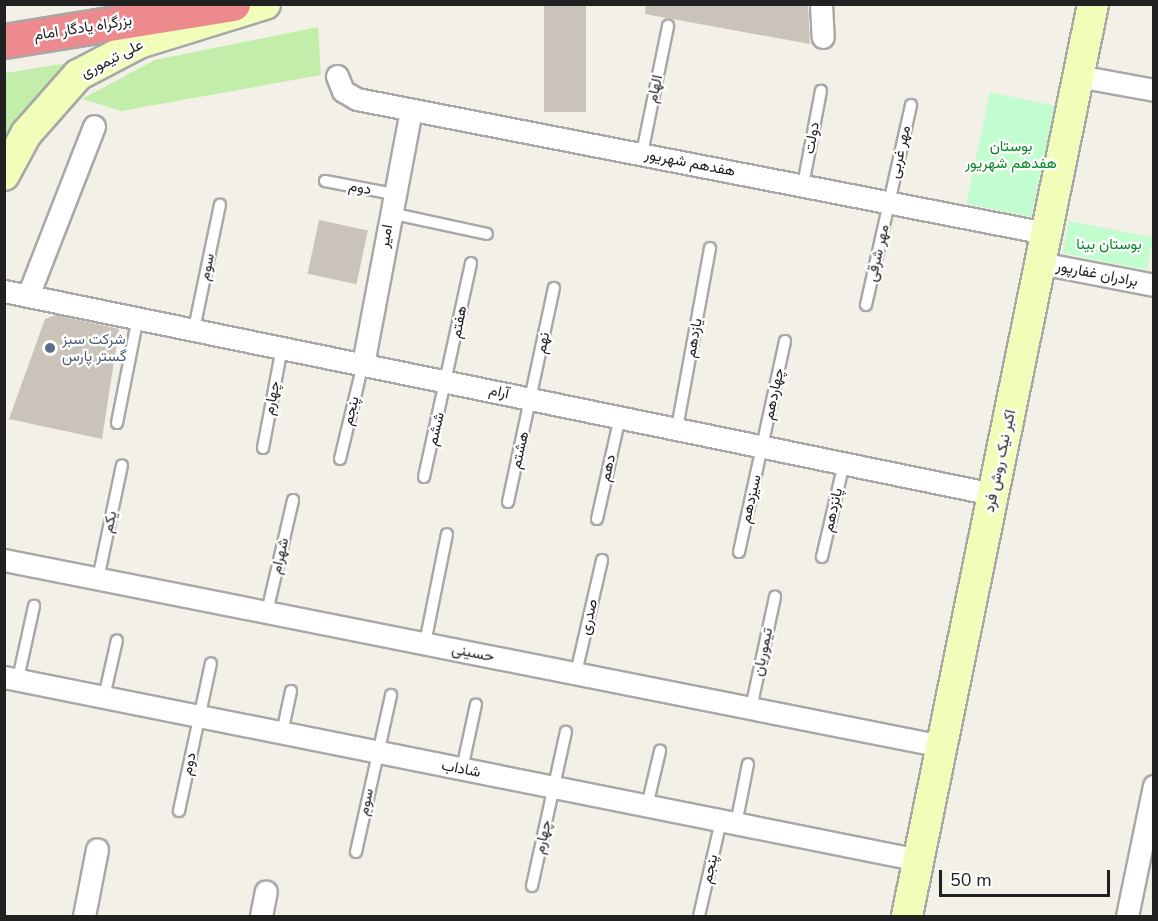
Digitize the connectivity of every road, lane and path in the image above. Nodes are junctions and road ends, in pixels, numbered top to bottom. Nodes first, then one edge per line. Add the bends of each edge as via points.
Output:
1 (233, 4) edge
2 (265, 4) edge
3 (821, 4) edge
4 (1093, 4) edge
5 (668, 26) dead end
6 (823, 37) dead end
7 (4, 41) edge
8 (1078, 76) junction
9 (338, 80) dead end
10 (1154, 90) edge
11 (821, 91) dead end
12 (911, 105) dead end
13 (411, 109) junction
14 (94, 126) dead end
15 (642, 153) junction
16 (4, 175) edge
17 (325, 181) dead end
18 (803, 185) junction
19 (890, 200) junction
20 (392, 204) junction
21 (220, 205) dead end
22 (1046, 233) junction
23 (487, 234) dead end
24 (710, 248) dead end
25 (471, 263) dead end
26 (1040, 263) junction
27 (1154, 285) edge
28 (554, 288) dead end
29 (4, 291) edge
30 (29, 293) junction
31 (866, 305) dead end
32 (138, 317) junction
33 (194, 329) junction
34 (785, 341) dead end
35 (282, 347) junction
36 (363, 363) junction
37 (447, 381) junction
38 (532, 399) junction
39 (620, 417) junction
40 (117, 423) dead end
41 (677, 428) junction
42 (763, 446) junction
43 (262, 448) dead end
44 (340, 459) dead end
45 (844, 463) junction
46 (122, 465) dead end
47 (424, 477) dead end
48 (993, 494) junction
49 (293, 500) dead end
50 (508, 502) dead end
51 (597, 519) dead end
52 (447, 534) dead end
53 (739, 552) dead end
54 (822, 557) dead end
55 (4, 560) edge
56 (602, 560) dead end
57 (98, 579) junction
58 (775, 597) dead end
59 (34, 606) dead end
60 (267, 612) junction
61 (117, 640) dead end
62 (425, 643) junction
63 (211, 663) dead end
64 (576, 674) junction
65 (11, 678) edge
66 (291, 691) dead end
67 (391, 695) dead end
68 (104, 697) junction
69 (476, 704) dead end
70 (751, 708) junction
71 (200, 716) junction
72 (566, 732) dead end
73 (282, 733) junction
74 (942, 746) junction
75 (660, 751) dead end
76 (377, 752) junction
77 (748, 764) dead end
78 (462, 769) junction
79 (1154, 786) edge
80 (554, 787) junction
81 (647, 806) junction
82 (179, 811) dead end
83 (728, 822) junction
84 (97, 849) dead end
85 (356, 852) dead end
86 (919, 860) junction
87 (532, 886) dead end
88 (266, 891) dead end
89 (84, 916) edge
90 (261, 916) edge
91 (699, 916) edge
92 (907, 916) edge
93 (1127, 916) edge

1 - 7 highway, بزرگراه یادگار امام
2 - 16 street, علی تیموری via 139,43 78,75 26,134
3 - 6 street
4 - 8 street, اکبر نیک روش فرد
5 - 15 lane, الهام
8 - 10 street
8 - 22 street, اکبر نیک روش فرد
9 - 13 street, هفدهم شهریور via 357,99
11 - 18 lane, دولت
12 - 19 lane, مهر غربی
13 - 15 street, هفدهم شهریور
13 - 20 street, امیر
14 - 30 street
15 - 18 street, هفدهم شهریور
17 - 20 lane, دوم
18 - 19 street, هفدهم شهریور
19 - 22 street, هفدهم شهریور
19 - 31 lane, مهر شرقی
20 - 23 lane
20 - 36 street, امیر
21 - 33 lane, سوم
22 - 26 street, اکبر نیک روش فرد
24 - 41 lane, یازدهم
25 - 37 lane, هفتم
26 - 27 street, برادران غفارپور
26 - 48 street, اکبر نیک روش فرد
28 - 38 lane, نهم
29 - 30 street, آرام
30 - 32 street, آرام
32 - 33 street, آرام
32 - 40 lane
33 - 35 street, آرام
34 - 42 lane, چهاردهم
35 - 36 street, آرام
35 - 43 lane, چهارم
36 - 37 street, آرام
36 - 44 lane, پنجم
37 - 38 street, آرام
37 - 47 lane, ششم
38 - 39 street, آرام
38 - 50 lane, هشتم
39 - 41 street, آرام
39 - 51 lane, دهم
41 - 42 street, آرام
42 - 45 street, آرام
42 - 53 lane, سیزدهم
45 - 48 street, آرام
45 - 54 lane, پانزدهم
46 - 57 lane, یکم
48 - 74 street, اکبر نیک روش فرد
49 - 60 lane, شهرام
52 - 62 lane
55 - 57 street, حسینی
56 - 64 lane, صدری
57 - 60 street, حسینی
58 - 70 lane, تیموریان
59 - 65 lane
60 - 62 street, حسینی
61 - 68 lane
62 - 64 street, حسینی
63 - 71 lane, دوم
64 - 70 street, حسینی
65 - 68 street, شاداب
66 - 73 lane
67 - 76 lane, سوم
68 - 71 street, شاداب
69 - 78 lane
70 - 74 street, حسینی
71 - 73 street, شاداب
71 - 82 lane, دوم
72 - 80 lane, چهارم
73 - 76 street, شاداب
74 - 86 street, اکبر نیک روش فرد
75 - 81 lane
76 - 78 street, شاداب
76 - 85 lane, سوم
77 - 83 lane, پنجم
78 - 80 street, شاداب
79 - 93 street
80 - 81 street, شاداب
80 - 87 lane, چهارم
81 - 83 street, شاداب
83 - 86 street, شاداب
83 - 91 lane, پنجم
84 - 89 street
86 - 92 street, اکبر نیک روش فرد
88 - 90 street

